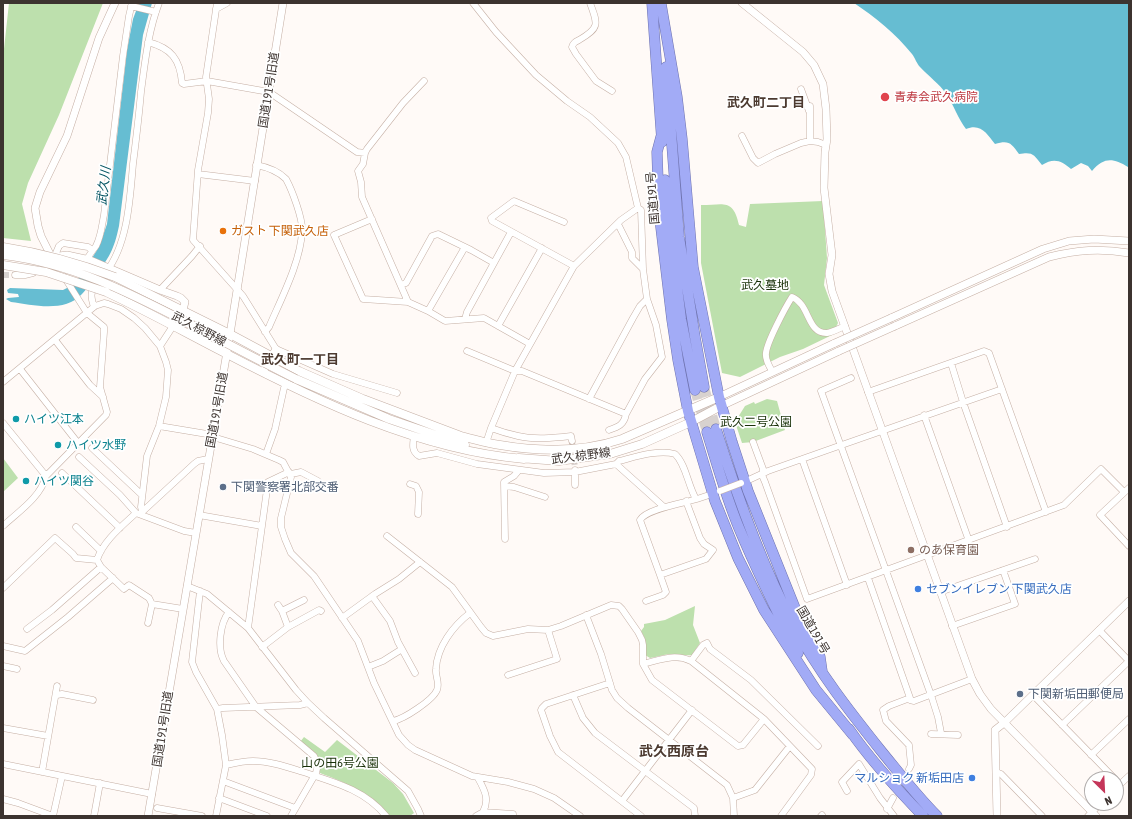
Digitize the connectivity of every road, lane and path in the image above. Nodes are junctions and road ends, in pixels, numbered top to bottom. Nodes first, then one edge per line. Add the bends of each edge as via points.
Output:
1 (115, 3) edge
2 (159, 3) edge
3 (227, 3) edge
4 (283, 3) edge
5 (473, 3) edge
6 (590, 3) edge
7 (658, 3) edge
8 (742, 3) edge
9 (132, 4) edge
10 (217, 6) edge
11 (156, 12) junction
12 (148, 42) junction
13 (207, 81) junction
14 (424, 81) dead end
15 (801, 89) dead end
16 (612, 91) dead end
17 (269, 92) junction
18 (810, 106) dead end
19 (810, 114) junction
20 (742, 136) dead end
21 (661, 137) junction
22 (810, 141) junction
23 (826, 145) junction
24 (365, 153) junction
25 (256, 165) junction
26 (198, 174) junction
27 (255, 181) junction
28 (638, 208) junction
29 (372, 218) junction
30 (564, 222) dead end
31 (618, 224) junction
32 (511, 232) junction
33 (1129, 241) edge
34 (200, 246) junction
35 (3, 247) edge
36 (465, 247) junction
37 (542, 248) junction
38 (92, 250) junction
39 (1129, 252) edge
40 (3, 255) edge
41 (53, 260) junction
42 (89, 260) junction
43 (494, 263) junction
44 (3, 265) edge
45 (574, 266) junction
46 (108, 267) junction
47 (643, 269) junction
48 (14, 275) tunnel mouth
49 (401, 285) junction
50 (237, 288) junction
51 (160, 290) junction
52 (647, 299) junction
53 (408, 302) junction
54 (94, 307) junction
55 (183, 310) junction
56 (428, 311) junction
57 (87, 313) junction
58 (465, 319) junction
59 (173, 326) junction
60 (498, 326) junction
61 (845, 326) junction
62 (265, 332) junction
63 (189, 334) junction
64 (230, 334) junction
65 (55, 340) junction
66 (530, 344) junction
67 (160, 346) junction
68 (467, 351) dead end
69 (274, 353) junction
70 (226, 354) junction
71 (950, 363) junction
72 (20, 369) junction
73 (515, 371) junction
74 (772, 371) junction
75 (262, 372) junction
76 (851, 378) dead end
77 (3, 382) edge
78 (284, 388) dead end
79 (1002, 389) junction
80 (868, 392) junction
81 (397, 393) dead end
82 (103, 397) junction
83 (589, 399) junction
84 (720, 401) junction
85 (963, 402) junction
86 (688, 411) junction
87 (626, 414) junction
88 (924, 415) junction
89 (389, 419) junction
90 (691, 422) junction
91 (3, 423) edge
92 (159, 426) junction
93 (490, 428) junction
94 (609, 430) dead end
95 (882, 430) junction
96 (213, 436) junction
97 (414, 436) junction
98 (461, 436) junction
99 (572, 441) dead end
100 (486, 442) junction
101 (753, 442) dead end
102 (78, 443) junction
103 (841, 445) junction
104 (92, 448) dead end
105 (266, 454) junction
106 (79, 457) dead end
107 (208, 459) junction
108 (524, 459) junction
109 (802, 459) junction
110 (616, 464) junction
111 (519, 470) junction
112 (575, 470) junction
113 (62, 473) dead end
114 (290, 473) junction
115 (762, 475) junction
116 (46, 476) junction
117 (318, 481) dead end
118 (743, 483) junction
119 (410, 484) dead end
120 (575, 485) dead end
121 (505, 486) junction
122 (1127, 490) edge
123 (716, 492) junction
124 (142, 495) junction
125 (545, 497) dead end
126 (696, 499) junction
127 (686, 502) junction
128 (664, 507) junction
129 (1046, 512) junction
130 (139, 513) junction
131 (418, 514) dead end
132 (199, 515) junction
133 (3, 526) edge
134 (262, 526) junction
135 (76, 527) dead end
136 (1007, 527) junction
137 (120, 528) junction
138 (196, 533) junction
139 (387, 536) dead end
140 (505, 539) dead end
141 (969, 541) junction
142 (1129, 546) edge
143 (101, 551) junction
144 (927, 556) junction
145 (1035, 559) dead end
146 (97, 560) junction
147 (420, 562) junction
148 (101, 566) junction
149 (1003, 570) junction
150 (886, 571) junction
151 (660, 575) junction
152 (113, 578) junction
153 (868, 578) junction
154 (847, 584) junction
155 (187, 586) junction
156 (3, 588) edge
157 (200, 591) junction
158 (940, 592) junction
159 (372, 596) junction
160 (304, 600) dead end
161 (646, 601) dead end
162 (1129, 601) edge
163 (152, 604) junction
164 (278, 605) dead end
165 (183, 609) junction
166 (282, 611) junction
167 (321, 611) dead end
168 (229, 612) junction
169 (470, 613) junction
170 (586, 615) junction
171 (342, 618) junction
172 (148, 623) dead end
173 (952, 626) junction
174 (288, 627) junction
175 (27, 628) dead end
176 (248, 628) junction
177 (548, 630) junction
178 (1099, 630) junction
179 (3, 646) edge
180 (262, 647) junction
181 (402, 649) junction
182 (690, 661) junction
183 (1129, 661) edge
184 (643, 664) junction
185 (3, 666) edge
186 (368, 667) junction
187 (17, 669) dead end
188 (822, 671) junction
189 (415, 673) dead end
190 (508, 675) dead end
191 (972, 679) junction
192 (610, 683) junction
193 (57, 686) dead end
194 (57, 695) junction
195 (573, 695) junction
196 (931, 695) junction
197 (1033, 695) junction
198 (910, 698) junction
199 (94, 700) dead end
200 (308, 703) junction
201 (256, 707) junction
202 (217, 709) junction
203 (692, 710) junction
204 (764, 719) junction
205 (1129, 719) edge
206 (393, 721) junction
207 (1004, 723) junction
208 (1062, 726) junction
209 (3, 728) edge
210 (942, 733) junction
211 (931, 734) dead end
212 (853, 735) junction
213 (958, 735) dead end
214 (48, 736) junction
215 (669, 739) junction
216 (790, 746) junction
217 (818, 746) dead end
218 (1092, 755) junction
219 (3, 764) edge
220 (226, 765) junction
221 (909, 769) dead end
222 (645, 771) junction
223 (1106, 771) edge
224 (42, 772) junction
225 (996, 772) junction
226 (62, 776) junction
227 (314, 776) junction
228 (478, 778) junction
229 (223, 781) junction
230 (100, 783) junction
231 (847, 790) dead end
232 (152, 794) junction
233 (219, 798) junction
234 (733, 798) junction
235 (893, 798) dead end
236 (3, 799) edge
237 (622, 801) junction
238 (157, 808) dead end
239 (295, 808) junction
240 (887, 809) junction
241 (484, 812) junction
242 (1092, 815) edge
243 (53, 816) edge
244 (94, 816) edge
245 (148, 816) edge
246 (202, 816) edge
247 (216, 816) edge
248 (267, 816) edge
249 (291, 816) edge
250 (386, 816) edge
251 (421, 816) edge
252 (476, 816) edge
253 (514, 816) edge
254 (580, 816) edge
255 (641, 816) edge
256 (695, 816) edge
257 (734, 816) edge
258 (781, 816) edge
259 (894, 816) edge
260 (923, 816) edge
261 (938, 816) edge
262 (997, 816) edge
263 (1042, 816) edge

1 - 41 street via 99,38 67,136 35,208 41,236
2 - 11 street
3 - 10 street
4 - 17 street, 国道191号旧道
5 - 28 street via 536,75 590,117 618,143 626,157
6 - 16 street via 596,24 592,31 572,47 596,80
7 - 21 highway, 国道191号
7 - 21 highway, 国道191号 via 679,237 700,388 681,319
7 - 84 highway via 677,97 693,267
8 - 23 street via 803,52 814,65 820,76 824,95
9 - 11 street
9 - 38 street via 123,56 104,215 99,236
10 - 13 street
11 - 12 street
12 - 13 street via 158,45 175,58 180,66 184,84
12 - 46 street via 122,243
13 - 17 street
13 - 26 street via 208,113
14 - 24 street via 403,103
15 - 19 street
17 - 24 street via 357,152
17 - 25 street, 国道191号旧道
18 - 19 street
19 - 22 street
20 - 22 street via 758,163 783,150
21 - 86 highway via 657,152 659,211 672,320
22 - 23 street
23 - 61 street via 824,188 832,255 829,274 832,291
24 - 29 street via 363,164 358,171 362,197
25 - 27 street, 国道191号旧道
25 - 62 street via 269,168 286,179 301,218 302,230 292,272
26 - 27 street
26 - 34 street via 194,240
27 - 50 street, 国道191号旧道
28 - 31 street via 627,214
28 - 47 street via 642,210
29 - 49 street
29 - 53 street via 334,235 363,299
30 - 32 street via 514,201 492,218 492,221
31 - 45 street
31 - 47 street via 632,252 632,258
32 - 37 street
32 - 43 street
33 - 74 street, bridge via 1069,241 1043,249
34 - 50 street
34 - 51 street
35 - 55 main road, bridge via 81,265 115,277
36 - 43 street
36 - 49 street via 438,234 432,236 406,283
36 - 56 street
37 - 45 street
37 - 60 street
38 - 41 street via 64,243 59,246
38 - 42 street
39 - 84 street, bridge via 1110,249 1071,251 1049,257
40 - 89 main road, 武久椋野線, bridge via 80,272 120,288 296,379
41 - 42 street via 67,255
41 - 48 street via 33,273
41 - 57 street
42 - 46 street
43 - 58 street via 466,312
44 - 59 main road, bridge via 57,275 106,292
45 - 66 street
46 - 51 street
46 - 54 street via 92,290
47 - 52 street
49 - 53 street
50 - 62 street
50 - 64 street, 国道191号旧道
51 - 55 street via 181,298 185,302
52 - 83 street via 633,318
52 - 87 street via 656,325 662,357 645,379
53 - 56 street
54 - 57 street
54 - 67 street via 104,303 121,310 145,328
55 - 63 street
55 - 64 main road
56 - 58 street via 445,321
57 - 65 street
57 - 82 street via 104,327 100,387
58 - 60 street via 484,318
59 - 63 main road
59 - 67 street
60 - 66 street
61 - 74 street via 828,333 820,332 813,327 798,300 792,297 766,353 766,360
61 - 80 street
62 - 69 street
63 - 70 main road
64 - 69 main road
64 - 70 street, 国道191号旧道
65 - 72 street
65 - 82 street via 90,385
66 - 73 street
67 - 92 street via 168,370 168,383
68 - 73 street
69 - 75 street
69 - 81 street
69 - 98 main road via 299,372
70 - 75 main road
70 - 96 street, 国道191号旧道
71 - 79 street via 984,351 988,353
71 - 80 street
71 - 85 street
72 - 77 street
72 - 102 street
73 - 83 street via 522,371
73 - 93 street
74 - 84 street
75 - 97 main road via 321,400
76 - 103 street via 821,391
78 - 105 street via 275,429
79 - 85 street
79 - 129 street
80 - 95 street
82 - 102 street via 106,415
83 - 87 street
84 - 86 main road, 武久椋野線
84 - 90 main road, 武久椋野線
84 - 118 highway
85 - 88 street
85 - 136 street
86 - 90 highway
86 - 100 main road, 武久椋野線 via 622,439 583,449 528,449
87 - 94 street via 621,426
88 - 95 street
88 - 141 street
89 - 98 main road, 武久椋野線
89 - 108 main road, 武久椋野線 via 468,446
90 - 108 main road, 武久椋野線 via 642,444 610,454 559,461
90 - 123 highway
91 - 116 street
92 - 96 street
92 - 124 street via 147,456
93 - 99 street via 526,437 571,436
93 - 100 street
95 - 103 street
95 - 144 street
96 - 105 street
96 - 107 street, 国道191号旧道
97 - 108 main road via 467,451
97 - 111 street via 412,448 419,456 437,453 477,464
98 - 100 main road, 武久椋野線
101 - 115 street via 763,469
102 - 116 street
103 - 109 street
103 - 150 street
104 - 124 street
105 - 114 street via 283,462
106 - 130 street
107 - 130 street via 194,464
107 - 132 street, 国道191号旧道
109 - 115 street
109 - 154 street
110 - 112 street
110 - 126 street via 646,454 675,454 682,464
110 - 128 street
111 - 112 street via 544,473
111 - 121 street via 504,482
112 - 120 street
113 - 137 street
114 - 117 street via 301,472
114 - 134 street via 268,482
114 - 171 street via 280,518 285,539 291,553 311,571
115 - 118 street
115 - 154 street via 807,599
116 - 133 street via 36,496
118 - 123 street, bridge
118 - 188 highway via 795,608 820,657
119 - 131 street via 416,486 419,492
121 - 125 street
121 - 140 street
122 - 129 street via 1101,469 1064,506
122 - 142 street via 1100,515
123 - 126 street
123 - 212 highway via 738,558 764,610 816,690
124 - 130 street
126 - 127 street
127 - 128 street
127 - 151 street via 700,538 713,550 706,559
128 - 151 street via 642,516 640,520
129 - 136 street
130 - 137 street
130 - 138 street
132 - 134 street
132 - 138 street, 国道191号旧道
134 - 176 street
135 - 143 street
136 - 141 street
137 - 143 street
138 - 155 street, 国道191号旧道
139 - 147 street
141 - 144 street
143 - 146 street
144 - 150 street
144 - 158 street
145 - 149 street
146 - 148 street
146 - 156 street via 76,558 55,538
147 - 159 street
147 - 169 street via 452,587
148 - 152 street
148 - 175 street via 52,610
149 - 158 street
149 - 173 street via 1015,604
150 - 153 street
150 - 196 street
151 - 161 street via 666,592
152 - 163 street via 124,589 129,585 136,588 149,598
152 - 179 street via 25,651
153 - 154 street
153 - 198 street
155 - 157 street
155 - 165 street, 国道191号旧道
157 - 168 street
157 - 202 street via 192,662
158 - 173 street
159 - 171 street
159 - 181 street via 390,621
160 - 166 street
162 - 178 street
163 - 165 street
163 - 172 street
164 - 166 street
165 - 232 street, 国道191号旧道
166 - 174 street
167 - 174 street
168 - 176 street
168 - 201 street via 224,619 220,654
169 - 177 street via 486,633 493,636 528,630
169 - 206 street via 451,631 443,645 437,661 438,684 435,694 406,716
170 - 177 street
170 - 184 street via 611,606 619,606 642,640
170 - 192 street
171 - 186 street via 360,645
173 - 191 street
174 - 180 street
176 - 180 street
177 - 190 street via 557,659
178 - 183 street
178 - 197 street
180 - 200 street
181 - 186 street
181 - 189 street
182 - 184 street via 673,656
182 - 204 street
182 - 217 street via 707,643 710,649 763,691
183 - 208 street
184 - 203 street via 652,680
185 - 187 street
186 - 206 street
188 - 212 highway, 国道191号 via 776,590 712,430 730,503 768,593 803,661
188 - 261 highway, 国道191号 via 868,735 921,801
191 - 196 street
191 - 207 street via 986,702
192 - 195 street
192 - 215 street via 615,695 624,705
193 - 194 street
194 - 199 street
194 - 214 street
195 - 222 street via 583,718 595,733
195 - 237 street via 546,704 542,708 542,715 554,746 563,757
196 - 198 street via 914,701
196 - 210 street
197 - 207 street
197 - 208 street
198 - 221 street via 883,710 886,721 909,745
200 - 201 street
200 - 251 street via 402,785
201 - 202 street
201 - 227 street via 314,756 318,764
202 - 220 street
203 - 204 street via 738,746 743,745
203 - 215 street
204 - 216 street
205 - 218 street
206 - 228 street via 399,735 411,748
207 - 225 street via 995,730
207 - 242 street
208 - 218 street
209 - 214 street
210 - 211 street
210 - 213 street
212 - 260 highway, 国道191号
214 - 224 street
215 - 222 street
215 - 234 street via 727,785
216 - 234 street via 755,790
216 - 258 street via 812,769 811,775
218 - 223 street
219 - 224 street
220 - 227 street via 243,761 269,762
220 - 229 street
222 - 237 street
222 - 256 street via 694,808
224 - 226 street
225 - 262 street
225 - 263 street via 1001,774
226 - 230 street
226 - 243 street
227 - 239 street
227 - 250 street via 352,789
228 - 241 street via 486,795
228 - 254 street via 534,789 554,798
229 - 233 street
229 - 239 street
230 - 232 street
230 - 244 street
231 - 240 street via 842,782 859,764
232 - 245 street, 国道191号旧道
233 - 247 street
233 - 248 street
234 - 257 street
235 - 240 street
236 - 243 street
237 - 255 street
238 - 246 street
239 - 249 street
240 - 259 street
241 - 252 street
241 - 253 street

